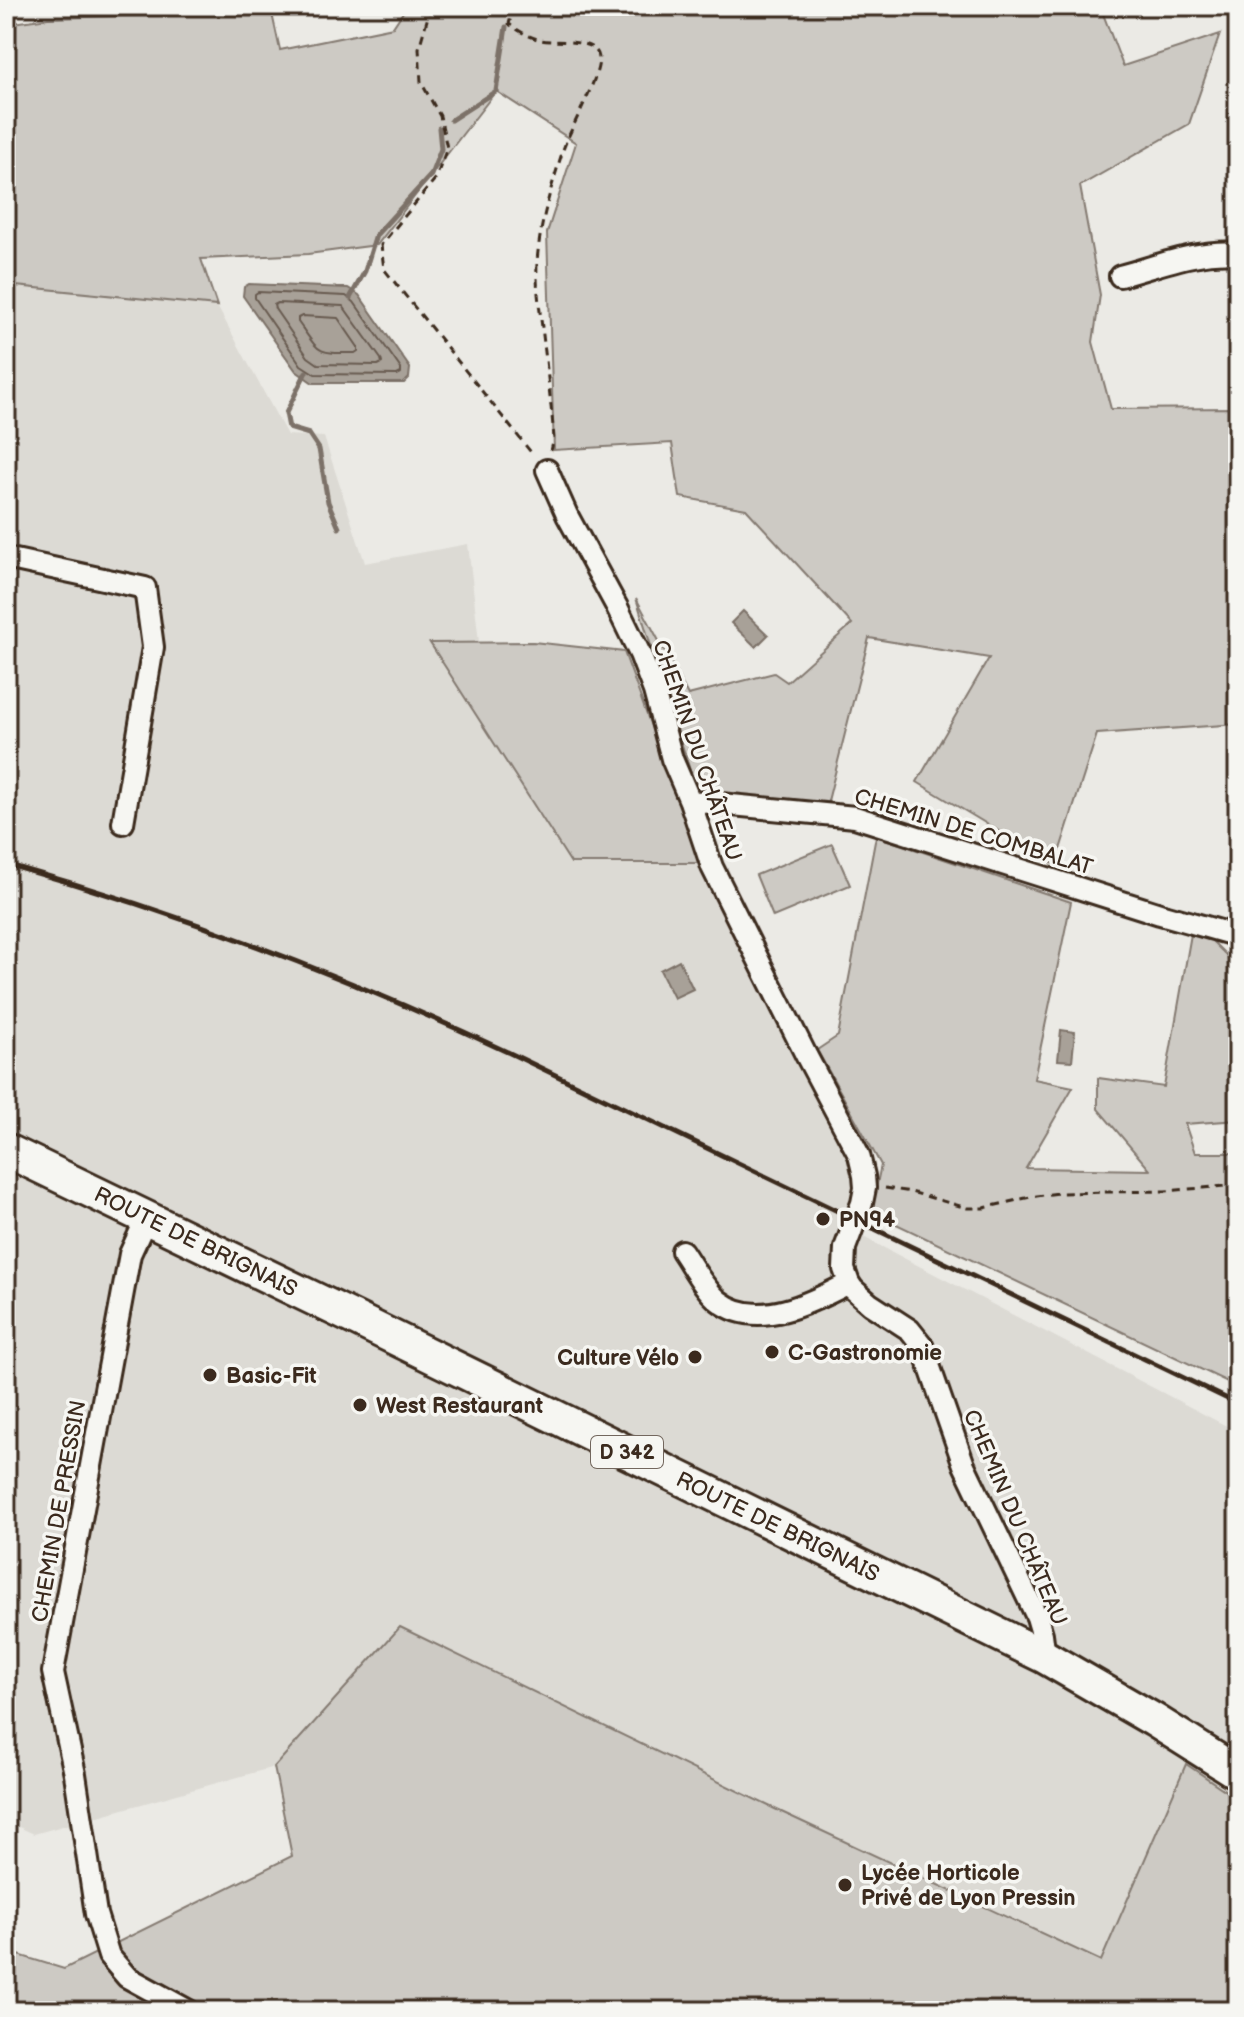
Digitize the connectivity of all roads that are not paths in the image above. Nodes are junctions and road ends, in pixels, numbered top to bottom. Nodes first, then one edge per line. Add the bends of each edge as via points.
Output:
1 (1238, 253) edge
2 (1120, 276) dead end
3 (547, 470) road end
4 (6, 558) edge
5 (690, 801) junction
6 (123, 823) dead end
7 (1238, 936) edge
8 (6, 1150) edge
9 (147, 1217) junction
10 (682, 1251) dead end
11 (849, 1283) junction
12 (1045, 1657) junction
13 (1238, 1773) edge
14 (189, 2011) edge

1 - 2 street via 1184,258
3 - 5 street, CHEMIN DU CHÂTEAU via 640,654
4 - 6 street via 145,588 153,647
5 - 7 street, CHEMIN DE COMBALAT via 855,817
5 - 11 street, CHEMIN DU CHÂTEAU via 712,867 859,1155 865,1188 845,1248
8 - 9 main road, ROUTE DE BRIGNAIS / D 342
9 - 12 main road, ROUTE DE BRIGNAIS / D 342
9 - 14 street, CHEMIN DE PRESSIN via 130,1254 53,1672 96,1914 109,1956 127,1977
10 - 11 street via 719,1301 740,1312 790,1309
11 - 12 street, CHEMIN DU CHÂTEAU via 922,1345 964,1465 1037,1617
12 - 13 main road, ROUTE DE BRIGNAIS / D 342

